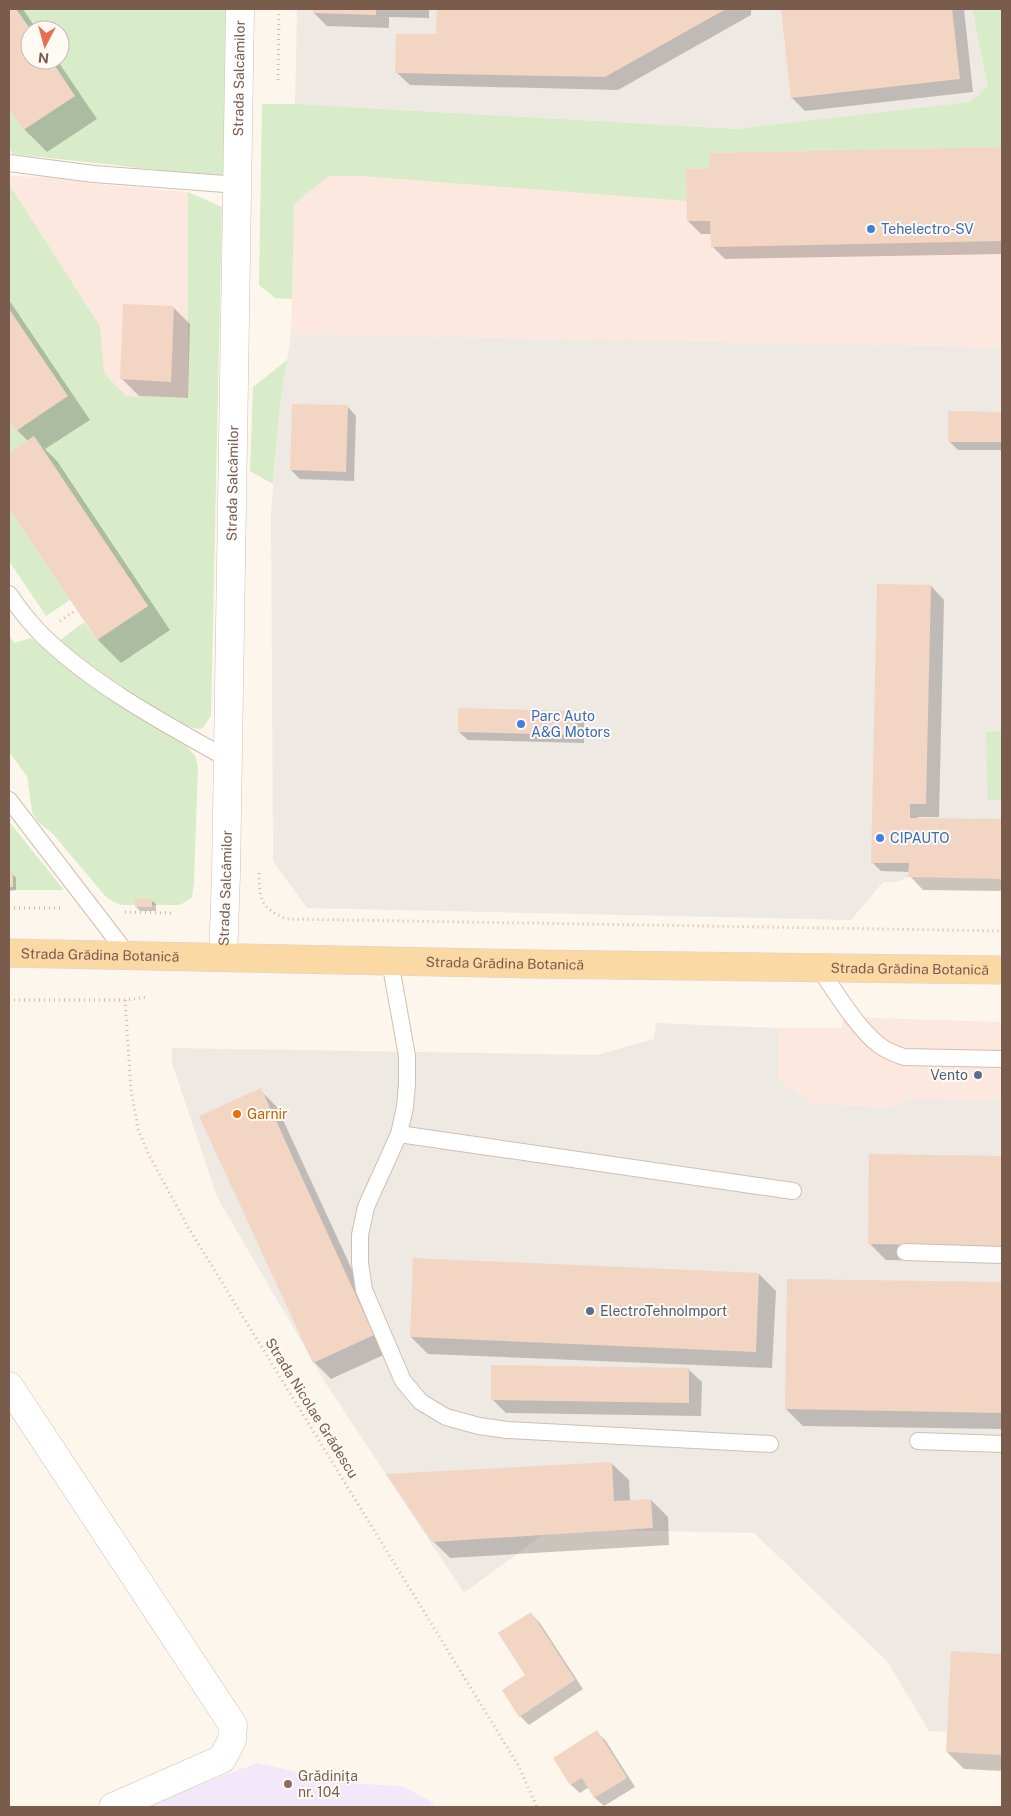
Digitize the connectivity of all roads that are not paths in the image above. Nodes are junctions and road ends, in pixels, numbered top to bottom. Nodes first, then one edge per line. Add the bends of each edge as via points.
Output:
1 (240, 9) edge
2 (9, 162) edge
3 (238, 185) junction
4 (9, 594) edge
5 (228, 759) junction
6 (9, 800) edge
7 (9, 953) edge
8 (128, 955) junction
9 (222, 957) junction
10 (390, 961) junction
11 (818, 968) junction
12 (1002, 970) edge
13 (1002, 1059) edge
14 (399, 1134) junction
15 (793, 1191) dead end
16 (905, 1252) dead end
17 (1002, 1256) edge
18 (9, 1386) edge
19 (918, 1440) dead end
20 (770, 1444) dead end
21 (1002, 1444) edge
22 (113, 1807) edge

1 - 3 street, Strada Salcâmilor
2 - 3 lane via 94,174
3 - 5 street, Strada Salcâmilor
4 - 5 lane via 41,634 100,682
5 - 9 street, Strada Salcâmilor
6 - 8 lane
7 - 8 main road, Strada Grădina Botanică
8 - 9 main road, Strada Grădina Botanică
9 - 10 main road, Strada Grădina Botanică
10 - 11 main road, Strada Grădina Botanică
10 - 14 lane via 407,1056 405,1107
11 - 12 main road, Strada Grădina Botanică
11 - 13 lane via 867,1033 891,1052 904,1057
14 - 15 lane
14 - 20 lane via 366,1207 360,1235 360,1264 364,1290 403,1381 422,1402 446,1416 508,1430
16 - 17 lane
18 - 22 street via 232,1725 232,1740 222,1759
19 - 21 lane

